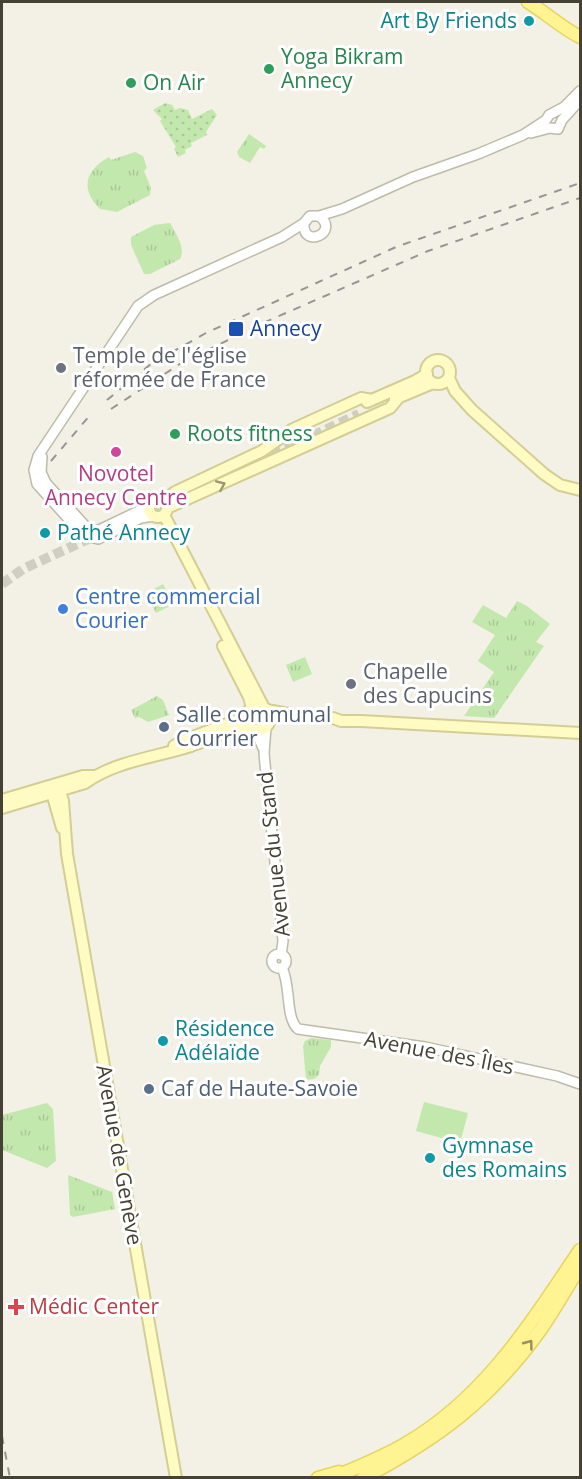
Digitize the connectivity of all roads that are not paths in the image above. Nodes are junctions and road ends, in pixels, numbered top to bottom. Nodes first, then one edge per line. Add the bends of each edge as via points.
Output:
1 (516, 2) edge
2 (528, 2) edge
3 (571, 32) edge
4 (580, 46) edge
5 (580, 91) edge
6 (580, 100) edge
7 (554, 113) junction
8 (562, 120) junction
9 (548, 124) junction
10 (342, 209) junction
11 (319, 216) junction
12 (304, 223) junction
13 (325, 225) junction
14 (307, 234) junction
15 (282, 237) junction
16 (449, 378) junction
17 (433, 380) junction
18 (400, 396) junction
19 (372, 400) junction
20 (472, 410) junction
21 (359, 414) tunnel mouth
22 (251, 464) tunnel mouth
23 (580, 490) edge
24 (159, 510) junction
25 (266, 709) junction
26 (299, 716) junction
27 (250, 720) junction
28 (267, 725) junction
29 (580, 733) edge
30 (264, 753) junction
31 (55, 790) junction
32 (2, 800) edge
33 (2, 808) edge
34 (297, 1028) joint
35 (580, 1084) edge
36 (580, 1250) edge
37 (580, 1267) edge
38 (351, 1469) junction
39 (176, 1478) edge
40 (318, 1478) edge
41 (332, 1478) edge
42 (363, 1478) edge

1 - 3 main road via 544,21
2 - 3 main road
3 - 4 main road
5 - 7 street
6 - 8 street
7 - 8 street
7 - 9 street via 549,115
8 - 9 street via 555,130
9 - 10 street via 421,173
10 - 11 street
10 - 13 street
11 - 12 street via 310,216
11 - 13 street
12 - 14 street
12 - 15 street
13 - 14 street via 320,236
14 - 15 street
15 - 24 street via 143,301 46,446 41,466 43,478 89,530 97,531
16 - 17 main road via 445,383
16 - 17 main road via 449,366 441,361 430,364
16 - 20 main road via 453,389
17 - 18 main road
17 - 19 main road via 415,381
17 - 20 main road
18 - 21 main road
24 -> 18 main road via 390,408
19 - 22 main road via 295,435
19 - 24 main road via 361,398 293,429 262,451 175,492
20 - 23 main road via 552,481
24 - 25 main road
24 - 27 main road via 249,697
25 - 26 main road
25 - 27 main road via 256,706
25 - 28 main road via 270,716
26 - 28 main road
26 - 29 main road
27 - 28 main road via 260,730
27 - 30 street, Avenue du Stand
27 - 31 main road via 235,730 95,776 83,776
28 - 30 street, Avenue du Stand
30 - 34 street, Avenue du Stand via 283,941 281,955 286,962 282,968 292,1021
31 - 32 main road
31 - 33 main road
31 - 39 main road, Avenue de Genève via 66,820 65,833
34 - 35 street, Avenue des Îles via 425,1047
36 - 38 main road via 506,1357 474,1392 414,1439
42 -> 37 main road via 435,1436 480,1400 531,1342
38 - 40 main road
38 - 41 main road

